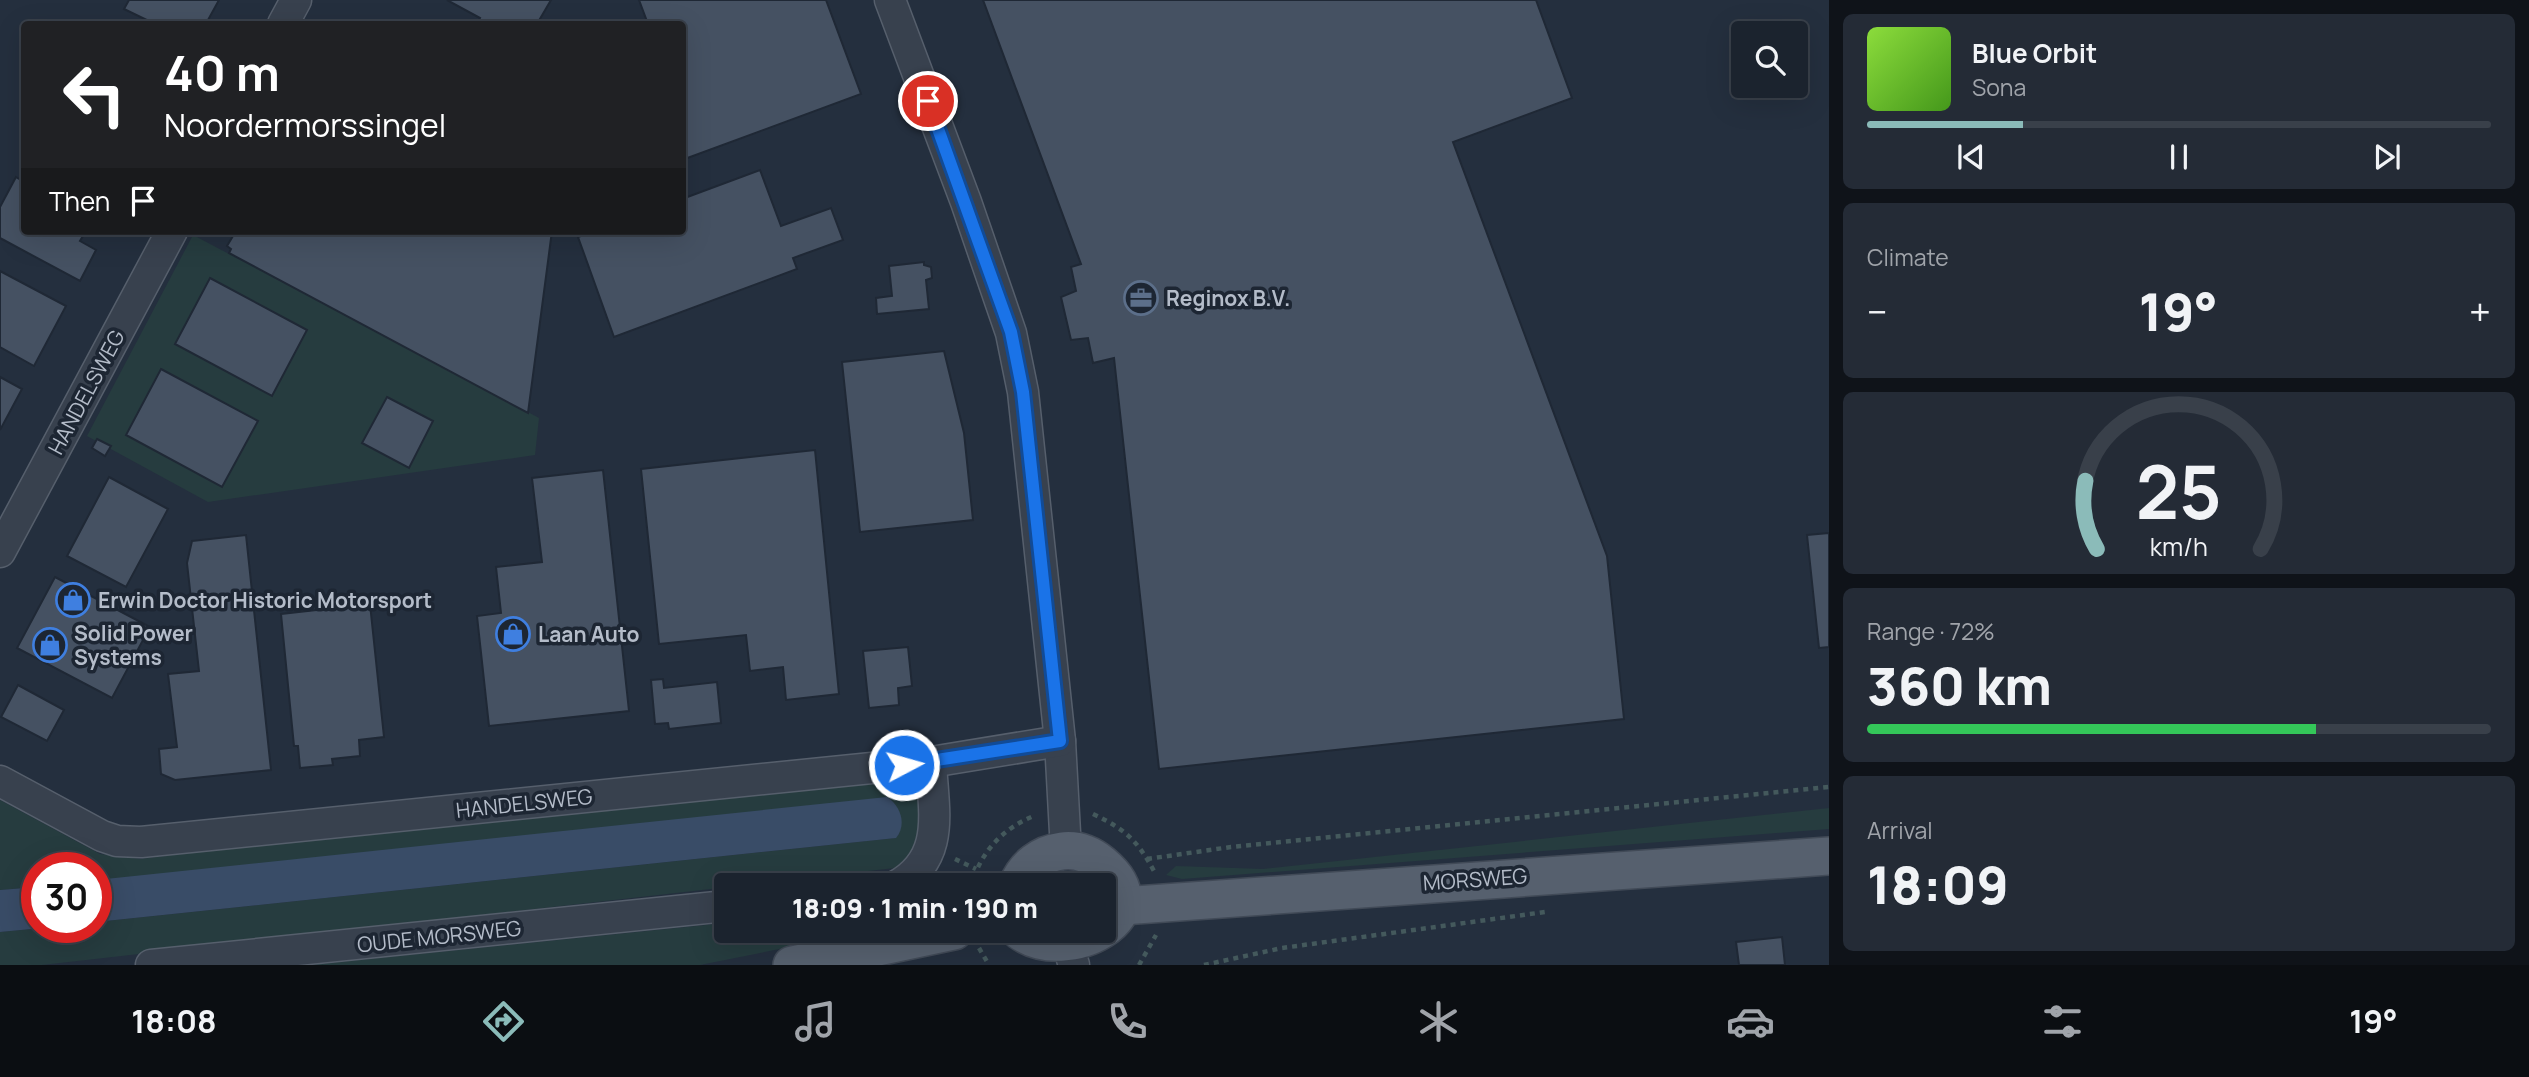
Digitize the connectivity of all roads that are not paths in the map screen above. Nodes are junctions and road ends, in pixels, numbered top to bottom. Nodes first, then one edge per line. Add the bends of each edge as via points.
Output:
1 (296, 0) edge
2 (890, 0) edge
3 (285, 21) edge
4 (170, 235) edge
5 (0, 552) edge
6 (1060, 741) junction
7 (931, 762) junction
8 (0, 780) edge
9 (1066, 850) junction
10 (1829, 856) edge
11 (914, 873) edge
12 (1025, 873) edge
13 (1122, 905) junction
14 (714, 907) edge
15 (897, 943) edge
16 (1029, 943) edge
17 (1073, 962) edge
18 (151, 965) edge
19 (792, 965) edge

1 - 3 street
2 - 6 street via 1011,332 1023,392
4 - 5 street, HANDELSWEG
6 - 7 street, HANDELSWEG
6 - 9 street
7 - 8 street, HANDELSWEG via 141,842 102,836
7 - 11 street via 932,848
9 - 12 main road via 1039,858
9 - 13 main road via 1105,866 1117,884
10 - 13 main road, MORSWEG
13 - 17 main road via 1107,942
14 - 18 street, OUDE MORSWEG
15 - 19 main road
16 - 17 main road via 1043,954

